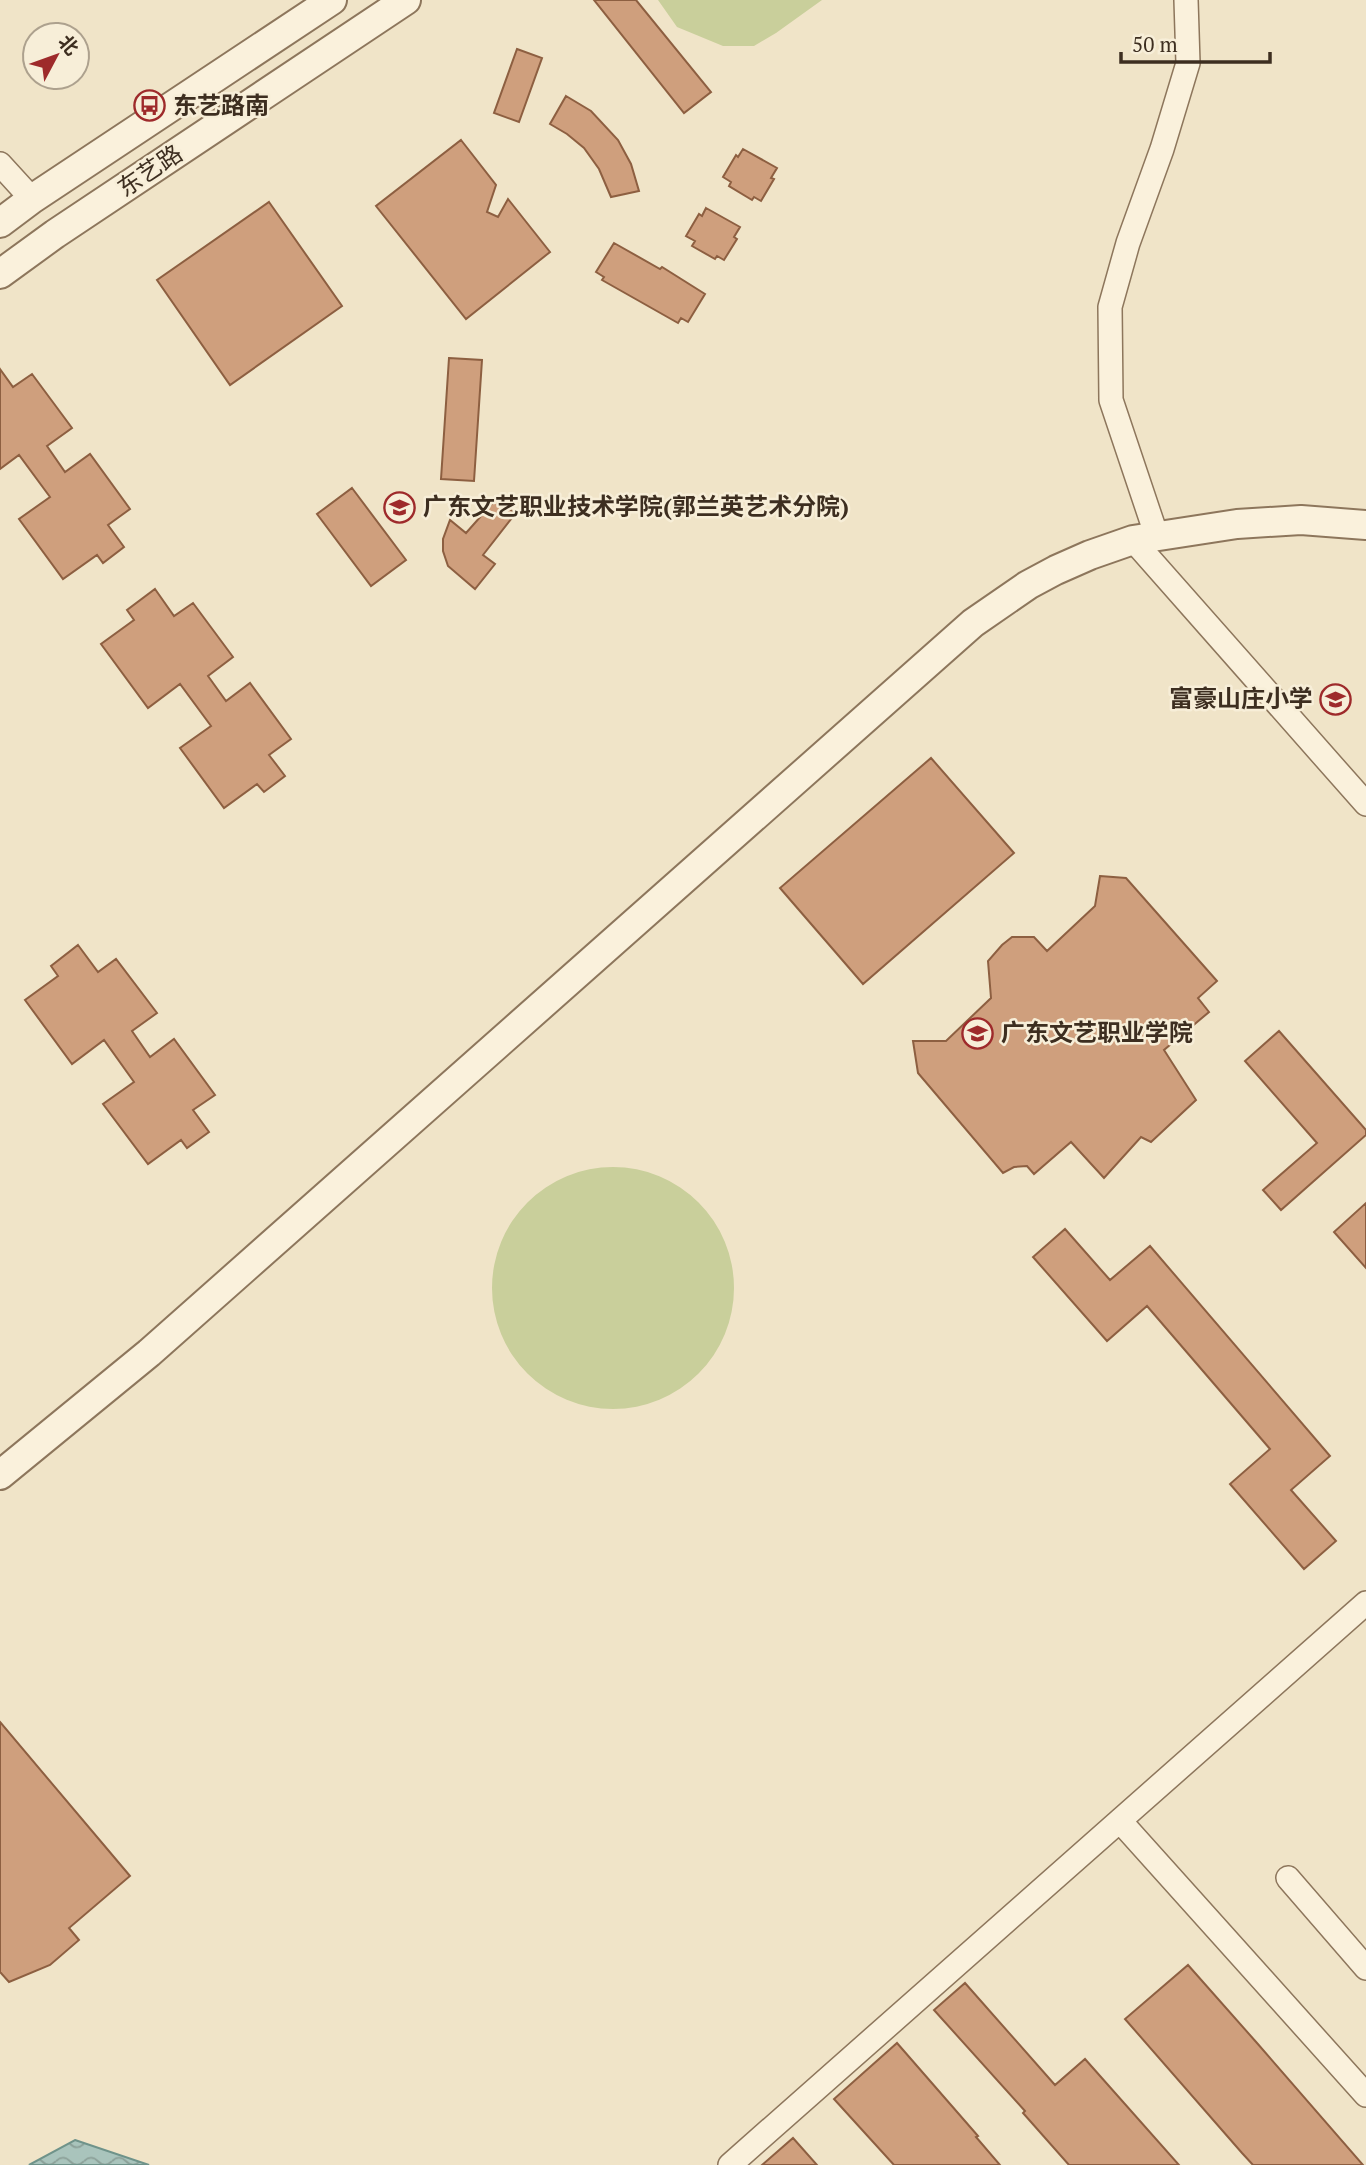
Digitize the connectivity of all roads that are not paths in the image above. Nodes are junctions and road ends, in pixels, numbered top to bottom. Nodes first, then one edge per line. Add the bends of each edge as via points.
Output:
1 (332, 0) edge
2 (406, 0) edge
3 (1186, 0) edge
4 (0, 164) edge
5 (32, 199) junction
6 (0, 223) edge
7 (0, 274) edge
8 (1366, 524) edge
9 (1145, 539) junction
10 (1366, 804) edge
11 (0, 1475) edge
12 (1366, 1603) edge
13 (1120, 1821) junction
14 (1288, 1878) dead end
15 (1366, 1968) edge
16 (1366, 2095) edge
17 (730, 2165) edge

1 - 5 street, 东艺路
2 - 7 street, 东艺路
3 - 9 street via 1188,63 1110,307 1111,400
4 - 5 street
5 - 6 street, 东艺路
8 - 9 street via 1301,520 1237,524
9 - 10 street
9 - 11 street via 1056,570 974,623 149,1353
12 - 13 street
13 - 16 street
13 - 17 street
14 - 15 street

